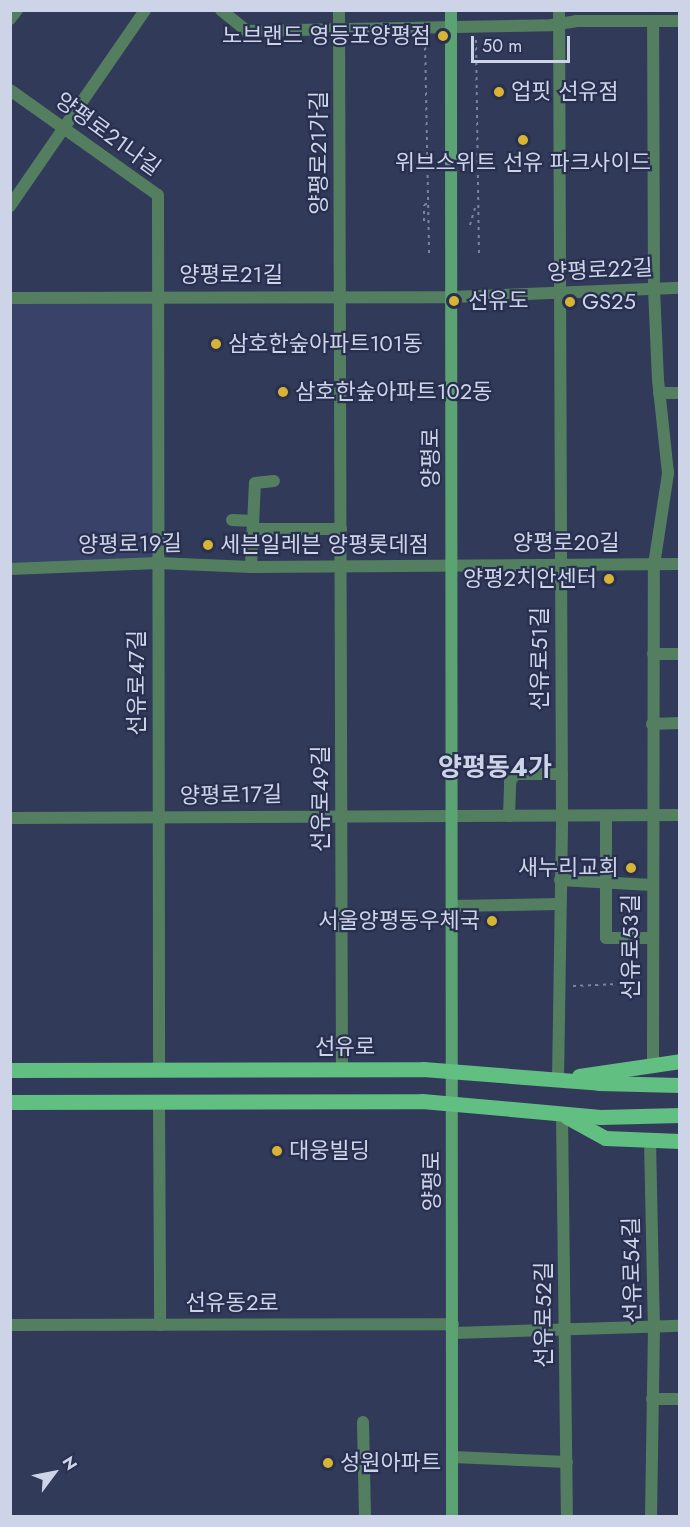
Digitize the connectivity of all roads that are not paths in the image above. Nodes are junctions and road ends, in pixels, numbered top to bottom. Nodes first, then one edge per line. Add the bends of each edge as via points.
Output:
1 (16, 10) edge
2 (145, 10) edge
3 (221, 10) edge
4 (339, 10) edge
5 (451, 10) edge
6 (559, 10) edge
7 (10, 19) edge
8 (653, 21) junction
9 (680, 21) edge
10 (559, 24) junction
11 (340, 28) junction
12 (451, 28) junction
13 (10, 90) edge
14 (64, 127) junction
15 (10, 206) edge
16 (654, 288) junction
17 (680, 288) edge
18 (559, 294) junction
19 (158, 296) junction
20 (341, 296) junction
21 (452, 297) junction
22 (10, 298) edge
23 (659, 393) junction
24 (680, 393) edge
25 (674, 473) edge
26 (274, 481) dead end
27 (232, 520) dead end
28 (253, 525) junction
29 (341, 530) junction
30 (158, 563) junction
31 (452, 564) junction
32 (561, 564) junction
33 (680, 564) edge
34 (654, 565) junction
35 (341, 566) junction
36 (251, 567) junction
37 (10, 568) edge
38 (653, 654) junction
39 (680, 654) edge
40 (680, 723) edge
41 (652, 724) junction
42 (562, 774) junction
43 (342, 815) junction
44 (452, 815) junction
45 (680, 815) edge
46 (509, 816) junction
47 (651, 816) junction
48 (159, 817) junction
49 (562, 817) junction
50 (606, 817) junction
51 (10, 818) edge
52 (560, 880) junction
53 (606, 883) junction
54 (652, 885) junction
55 (560, 904) junction
56 (452, 906) junction
57 (652, 938) junction
58 (680, 1060) edge
59 (653, 1063) junction
60 (342, 1069) junction
61 (10, 1070) edge
62 (159, 1070) junction
63 (453, 1071) junction
64 (558, 1080) junction
65 (680, 1085) edge
66 (10, 1102) edge
67 (159, 1102) junction
68 (453, 1105) junction
69 (562, 1114) junction
70 (680, 1115) edge
71 (650, 1140) junction
72 (680, 1141) edge
73 (159, 1324) junction
74 (10, 1325) edge
75 (680, 1326) edge
76 (654, 1327) junction
77 (453, 1328) junction
78 (566, 1330) junction
79 (652, 1399) junction
80 (680, 1400) edge
81 (363, 1422) dead end
82 (453, 1457) junction
83 (567, 1462) junction
84 (365, 1516) edge
85 (452, 1516) edge
86 (567, 1516) edge
87 (651, 1516) edge

1 - 7 street
2 - 14 street
3 - 11 street via 247,31
4 - 11 street, 양평로21가길
5 - 12 main road, 양평로
6 - 10 street, 선유로51길
8 - 9 street
8 - 10 street
8 - 16 street, 선유로53길
10 - 12 street
10 - 18 street, 선유로51길
11 - 12 street
11 - 20 street, 양평로21가길
12 - 21 main road, 양평로
13 - 14 street, 양평로21나길
14 - 15 street
14 - 19 street, 양평로21나길 via 158,195
16 - 17 street, 양평로22길
16 - 18 street, 양평로22길
16 - 23 street, 선유로53길
18 - 21 street, 양평로22길
18 - 32 street, 선유로51길
19 - 20 street, 양평로21길
19 - 22 street, 양평로21길
19 - 30 street, 선유로47길
20 - 21 street, 양평로21길
20 - 29 street, 선유로49길
21 - 31 main road, 양평로
23 - 24 street
23 - 25 street, 선유로53길
25 - 34 street, 선유로53길
26 - 28 street via 255,483
27 - 28 street
28 - 29 street
28 - 36 street
29 - 35 street, 선유로49길
30 - 36 street, 양평로19길
30 - 37 street, 양평로19길
30 - 48 street, 선유로47길
31 - 32 street, 양평로20길
31 - 35 street, 양평로19길
31 - 44 main road, 양평로
32 - 34 street, 양평로20길
32 - 42 street, 선유로51길
33 - 34 street, 양평로20길
34 - 38 street, 선유로53길
35 - 36 street, 양평로19길
35 - 43 street, 선유로49길
38 - 39 street
38 - 41 street, 선유로53길
40 - 41 street
41 - 47 street, 선유로53길
42 - 46 street via 515,774 510,782
42 - 49 street, 선유로51길
43 - 44 street, 양평로17길
43 - 48 street, 양평로17길
43 - 60 street, 선유로49길
44 - 46 street, 양평로17길
44 - 56 main road, 양평로
45 - 47 street, 양평로17길
46 - 49 street, 양평로17길
47 - 50 street, 양평로17길
47 - 54 street, 선유로53길
48 - 51 street, 양평로17길
48 - 62 street, 선유로47길
49 - 50 street, 양평로17길
49 - 52 street, 선유로51길
50 - 53 street
52 - 53 street
52 - 55 street, 선유로51길
53 - 54 street
53 - 57 street via 606,938
54 - 57 street, 선유로53길
55 - 56 street
55 - 64 street, 선유로51길
56 - 63 main road, 양평로
57 - 59 street, 선유로53길
58 - 59 main road
59 - 64 main road
60 - 62 main road, 선유로
60 - 63 main road, 선유로
61 - 62 main road, 선유로
63 - 64 main road, 선유로
63 - 68 main road, 양평로
64 - 65 main road, 선유로
66 - 67 main road
67 - 68 main road via 422,1101
67 - 73 street
68 - 69 main road
68 - 77 main road, 양평로
69 - 70 main road
69 - 71 main road via 604,1138
69 - 78 street, 선유로52길
71 - 72 main road
71 - 76 street, 선유로54길
73 - 74 street, 선유동2로
73 - 77 street, 선유동2로
75 - 76 street, 선유동2로
76 - 78 street, 선유동2로
76 - 79 street, 선유로54길
77 - 78 street, 선유동2로
77 - 82 main road, 양평로
78 - 83 street, 선유로52길
79 - 80 street
79 - 87 street, 선유로54길
81 - 84 street
82 - 83 street
82 - 85 main road, 양평로
83 - 86 street, 선유로52길

